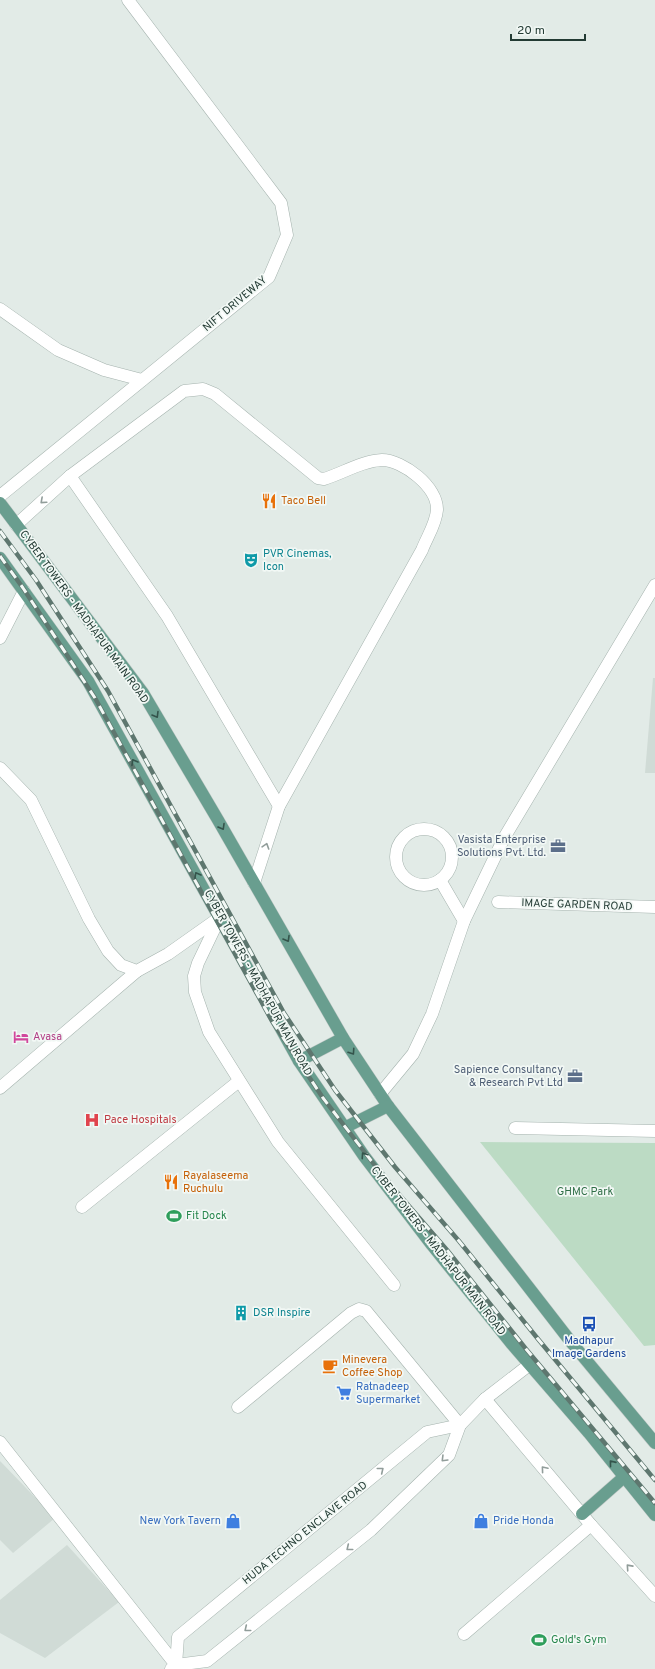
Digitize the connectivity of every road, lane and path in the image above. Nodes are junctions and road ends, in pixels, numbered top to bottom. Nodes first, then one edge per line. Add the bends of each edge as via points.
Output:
1 (128, 0) edge
2 (0, 309) edge
3 (142, 380) junction
4 (70, 476) junction
5 (0, 496) edge
6 (0, 503) edge
7 (16, 525) junction
8 (0, 558) edge
9 (655, 585) edge
10 (24, 591) junction
11 (0, 638) edge
12 (0, 768) edge
13 (279, 806) junction
14 (440, 880) junction
15 (254, 883) junction
16 (498, 902) dead end
17 (655, 907) edge
18 (220, 917) junction
19 (464, 921) junction
20 (137, 971) junction
21 (343, 1038) junction
22 (299, 1061) junction
23 (240, 1081) junction
24 (0, 1088) edge
25 (380, 1094) junction
26 (388, 1106) junction
27 (346, 1127) junction
28 (515, 1128) dead end
29 (655, 1131) edge
30 (82, 1206) dead end
31 (394, 1285) dead end
32 (529, 1365) junction
33 (485, 1399) junction
34 (238, 1407) dead end
35 (460, 1425) junction
36 (0, 1442) edge
37 (655, 1443) edge
38 (624, 1477) junction
39 (582, 1514) junction
40 (655, 1515) edge
41 (591, 1525) junction
42 (655, 1596) edge
43 (464, 1634) dead end
44 (174, 1667) edge

1 - 3 street, NIFT DRIVEWAY via 281,203 287,234 269,277
2 - 3 street via 58,350 104,370
3 - 5 street, NIFT DRIVEWAY
4 -> 7 street
4 - 13 street via 167,616
4 - 13 street via 184,391 203,389 215,394 318,478 324,479 365,463 383,460 400,464 416,473 431,493 437,509 422,550
6 - 7 main road, CYBER TOWERS - MADHAPUR MAIN ROAD
7 -> 15 main road, CYBER TOWERS - MADHAPUR MAIN ROAD via 143,693
8 - 10 main road, CYBER TOWERS - MADHAPUR MAIN ROAD
9 - 19 street via 504,838
10 - 11 street
18 -> 10 main road, CYBER TOWERS - MADHAPUR MAIN ROAD via 88,681
12 - 20 street via 31,800 89,919 108,951 121,965
15 -> 13 street
14 - 14 street via 422,885 402,874 396,861 396,852 400,843 413,831 431,830 447,839 452,856 447,873
14 - 19 street
15 -> 21 main road, CYBER TOWERS - MADHAPUR MAIN ROAD
16 - 17 street, IMAGE GARDEN ROAD
18 - 20 street via 168,954
18 - 22 main road, CYBER TOWERS - MADHAPUR MAIN ROAD
18 - 23 street via 198,963 194,976 195,992 208,1032
19 - 25 street via 432,1014 413,1054
20 - 24 street
21 - 22 main road
21 -> 25 main road, CYBER TOWERS - MADHAPUR MAIN ROAD
22 - 27 main road, CYBER TOWERS - MADHAPUR MAIN ROAD
23 - 30 street
23 - 31 street via 278,1142
25 - 26 main road, CYBER TOWERS - MADHAPUR MAIN ROAD
26 - 27 main road
26 - 37 main road, CYBER TOWERS - MADHAPUR MAIN ROAD via 571,1342
32 -> 27 main road, CYBER TOWERS - MADHAPUR MAIN ROAD via 432,1245 364,1156
28 - 29 street
32 - 33 street
38 -> 32 main road, CYBER TOWERS - MADHAPUR MAIN ROAD
33 - 35 street
39 -> 33 street
34 - 35 street via 359,1309 366,1310
35 -> 44 street via 448,1455 371,1530 207,1661
44 -> 35 street, HUDA TECHNO ENCLAVE ROAD via 178,1637 427,1432
36 - 44 street
38 - 39 main road
38 - 40 main road, CYBER TOWERS - MADHAPUR MAIN ROAD
39 - 41 street
42 -> 41 street
41 - 43 street

